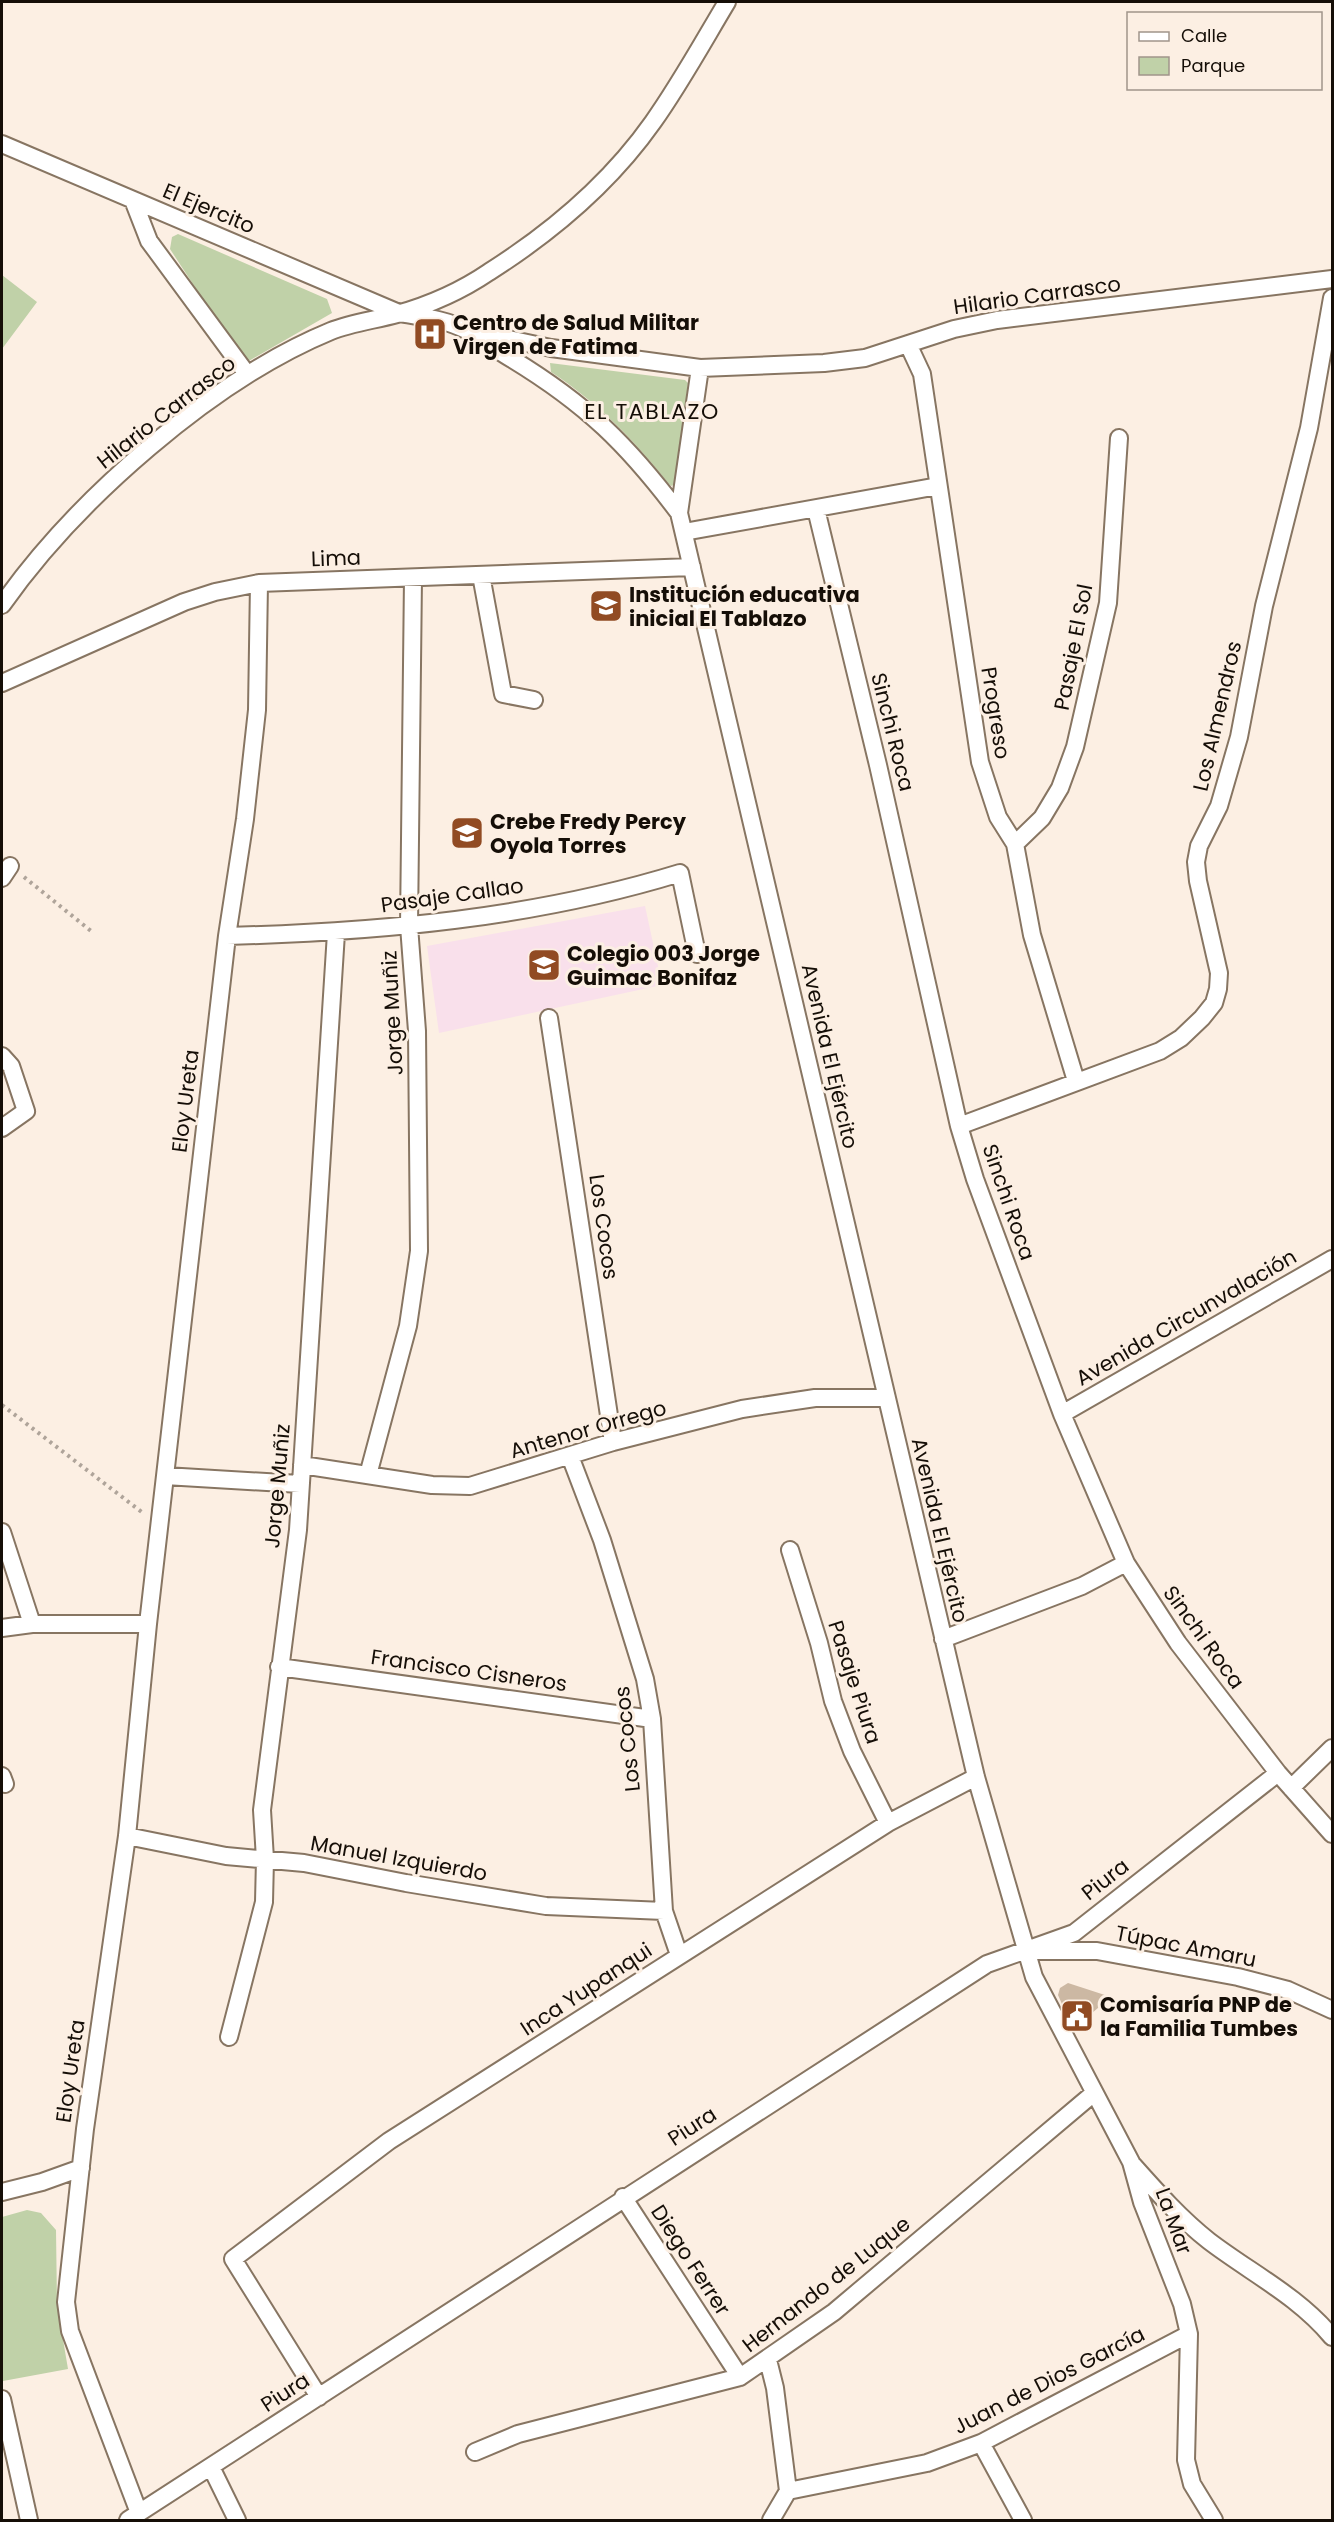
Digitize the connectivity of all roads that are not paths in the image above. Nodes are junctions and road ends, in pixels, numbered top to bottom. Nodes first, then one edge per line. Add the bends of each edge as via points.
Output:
1 (727, 2) edge
2 (2, 144) edge
3 (133, 200) junction
4 (1332, 279) edge
5 (1332, 298) edge
6 (399, 313) junction
7 (465, 329) junction
8 (908, 344) junction
9 (700, 368) junction
10 (247, 374) junction
11 (1119, 438) dead end
12 (938, 486) junction
13 (816, 509) junction
14 (679, 513) junction
15 (684, 532) junction
16 (692, 567) junction
17 (481, 575) junction
18 (413, 578) junction
19 (259, 583) junction
20 (2, 605) edge
21 (2, 683) edge
22 (534, 700) dead end
23 (1015, 844) junction
24 (409, 926) junction
25 (336, 933) junction
26 (227, 936) junction
27 (697, 954) dead end
28 (549, 1018) dead end
29 (2, 1056) edge
30 (1076, 1081) junction
31 (959, 1126) junction
32 (2, 1128) edge
33 (1332, 1259) edge
34 (887, 1398) junction
35 (1062, 1414) junction
36 (613, 1442) junction
37 (570, 1456) junction
38 (302, 1465) junction
39 (368, 1475) junction
40 (165, 1476) junction
41 (300, 1484) junction
42 (2, 1532) edge
43 (790, 1550) dead end
44 (1126, 1563) junction
45 (32, 1624) junction
46 (148, 1624) junction
47 (2, 1628) edge
48 (943, 1639) junction
49 (279, 1667) junction
50 (652, 1719) junction
51 (1332, 1748) edge
52 (1278, 1773) junction
53 (976, 1777) junction
54 (1291, 1788) junction
55 (888, 1823) junction
56 (1332, 1833) edge
57 (127, 1836) junction
58 (265, 1859) junction
59 (664, 1911) junction
60 (1027, 1951) junction
61 (679, 1956) junction
62 (1332, 2010) edge
63 (229, 2037) dead end
64 (1094, 2093) junction
65 (1131, 2162) junction
66 (81, 2168) junction
67 (2, 2192) edge
68 (623, 2198) junction
69 (1189, 2334) junction
70 (1332, 2337) edge
71 (768, 2360) junction
72 (740, 2377) junction
73 (319, 2397) junction
74 (2, 2399) edge
75 (981, 2444) junction
76 (475, 2452) dead end
77 (211, 2467) junction
78 (788, 2492) junction
79 (133, 2517) edge
80 (29, 2520) edge
81 (237, 2520) edge
82 (770, 2520) edge
83 (1023, 2520) edge
84 (1214, 2520) edge

1 - 6 street, Hilario Carrasco via 654,122 585,199 545,234 488,273 448,296
2 - 3 street, El Ejercito
3 - 6 street, El Ejercito
3 - 10 street via 149,241
4 - 8 street, Hilario Carrasco via 997,320
5 - 30 street, Los Almendros via 1309,428 1264,606 1239,737 1222,797 1199,846 1196,862 1219,974 1214,1003 1181,1038 1160,1051
6 - 7 street, Avenida El Ejército
6 - 10 street, Hilario Carrasco via 333,330
7 - 9 street, Hilario Carrasco via 552,348
7 - 14 street, Avenida El Ejército via 588,411 641,463
8 - 9 street, Hilario Carrasco via 865,358 824,363
8 - 12 street, Progreso via 922,374
9 - 14 street
10 - 20 street, Hilario Carrasco via 153,445 88,505
11 - 23 street, Pasaje El Sol via 1108,603 1075,747 1060,788 1042,818
12 - 13 street
12 - 23 street, Progreso via 980,762 998,817
13 - 15 street
13 - 31 street, Sinchi Roca
14 - 15 street, Avenida El Ejército
15 - 16 street, Avenida El Ejército
16 - 17 street, Lima
16 - 34 street, Avenida El Ejército
17 - 18 street, Lima
17 - 22 street via 503,694
18 - 19 street, Lima
18 - 24 street, Jorge Muñiz
19 - 21 street, Lima via 184,602
19 - 26 street, Eloy Ureta via 257,710
23 - 30 street, Progreso via 1032,935
24 - 25 street, Pasaje Callao
24 - 27 street, Pasaje Callao via 628,889 680,873
24 - 39 street, Jorge Muñiz via 417,1031 419,1251 408,1326
25 - 26 street, Pasaje Callao
25 - 38 street, Jorge Muñiz
26 - 40 street, Eloy Ureta
28 - 36 street, Los Cocos
29 - 32 street via 11,1066 26,1112
30 - 31 street, Los Almendros
31 - 35 street, Sinchi Roca
33 - 35 street, Avenida Circunvalación
34 - 36 street, Antenor Orrego via 815,1398 742,1409
34 - 48 street, Avenida El Ejército
35 - 44 street, Sinchi Roca
36 - 37 street, Antenor Orrego
37 - 39 street, Antenor Orrego via 470,1486 432,1485
37 - 50 street, Los Cocos via 627,1616
38 - 39 street, Antenor Orrego
38 - 41 street, Jorge Muñiz
40 - 41 street
40 - 46 street, Eloy Ureta
41 - 49 street, Jorge Muñiz via 298,1530
42 - 45 street
43 - 55 street, Pasaje Piura via 833,1701 852,1752
44 - 48 street via 1082,1586
44 - 52 street, Sinchi Roca via 1178,1643
45 - 46 street
45 - 47 street
46 - 57 street, Eloy Ureta
48 - 53 street, Avenida El Ejército
49 - 50 street, Francisco Cisneros
49 - 58 street, Jorge Muñiz via 262,1810
50 - 59 street, Los Cocos
51 - 54 street
52 - 54 street, Sinchi Roca
52 - 60 street, Piura via 1074,1932
53 - 55 street, Inca Yupanqui
53 - 60 street, Avenida El Ejército
54 - 56 street, Sinchi Roca
55 - 61 street, Inca Yupanqui
57 - 58 street, Manuel Izquierdo via 226,1856
57 - 66 street, Eloy Ureta
58 - 59 street, Manuel Izquierdo via 546,1906
58 - 63 street, Jorge Muñiz via 264,1902
59 - 61 street, Los Cocos
60 - 62 street, Túpac Amaru via 1097,1952 1238,1977 1288,1990
60 - 64 street, La Mar via 1047,2007
60 - 68 street, Piura via 987,1964
61 - 73 street, Inca Yupanqui via 389,2141 232,2259
64 - 65 street, La Mar
64 - 71 street, Hernando de Luque via 834,2312
65 - 69 street, La Mar
65 - 70 street via 1174,2210 1207,2239 1295,2300
66 - 67 street
66 - 79 street, Eloy Ureta via 66,2302 70,2331
68 - 72 street, Diego Ferrer
68 - 73 street, Piura
69 - 75 street, Juan de Dios García
69 - 84 street, La Mar via 1186,2460 1192,2484
71 - 72 street, Hernando de Luque
71 - 78 street
72 - 76 street, Hernando de Luque via 518,2434
73 - 77 street, Piura
74 - 80 street
75 - 78 street, Juan de Dios García via 927,2463
75 - 83 street
77 - 79 street, Piura
77 - 81 street
78 - 82 street

